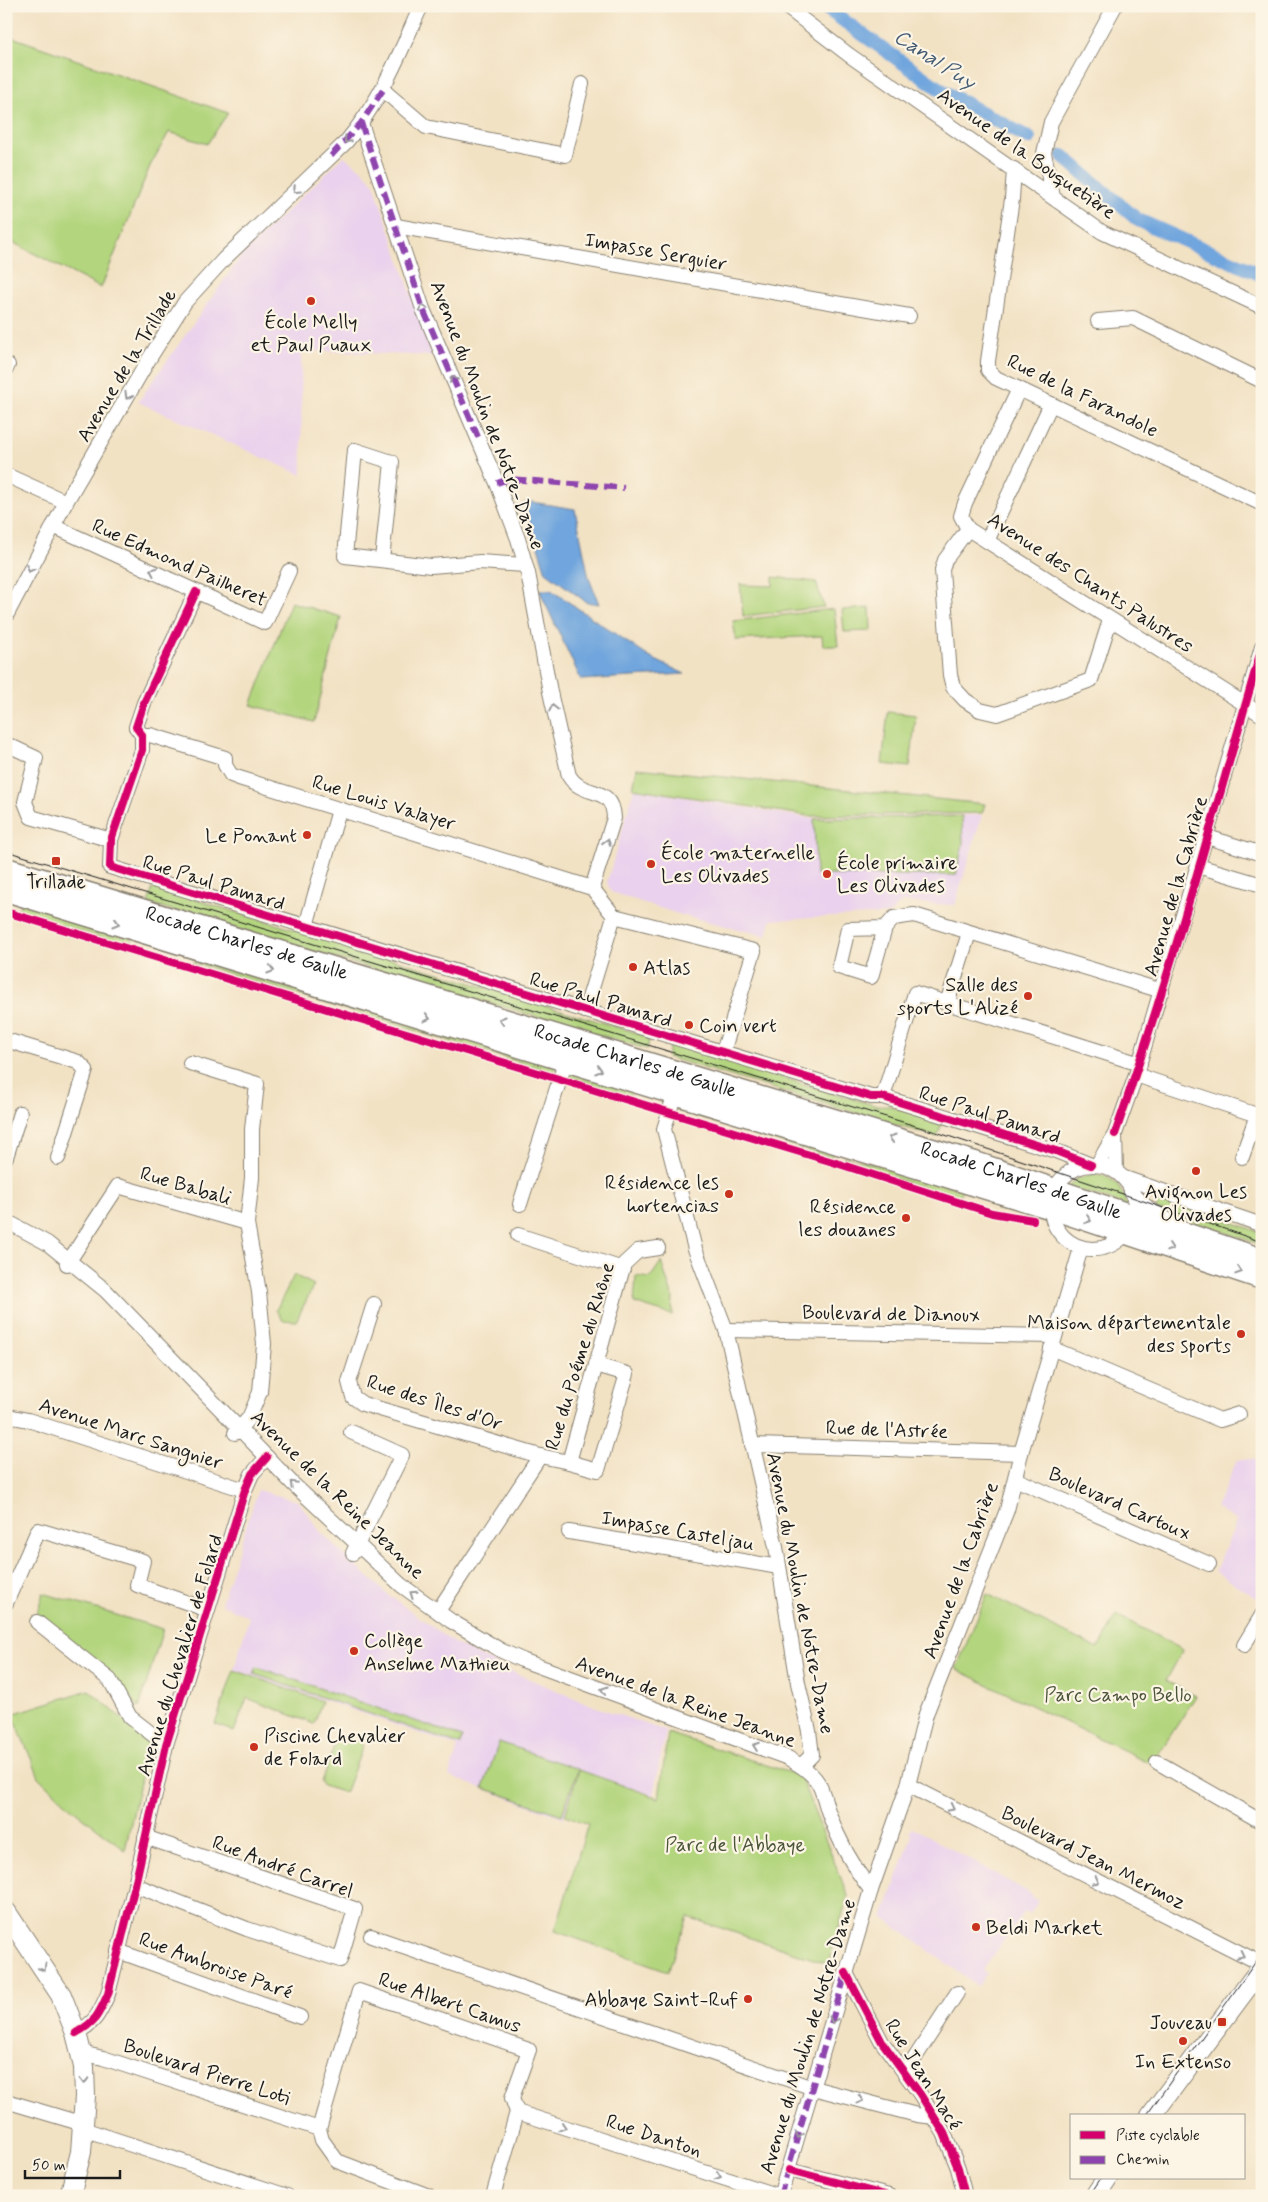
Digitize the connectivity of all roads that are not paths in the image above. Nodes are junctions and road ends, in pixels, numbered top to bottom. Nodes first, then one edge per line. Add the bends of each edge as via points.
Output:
1 (421, 6) edge
2 (785, 6) edge
3 (1114, 6) edge
4 (582, 84) dead end
5 (383, 90) junction
6 (362, 123) junction
7 (1014, 169) junction
8 (1053, 197) junction
9 (396, 226) junction
10 (1262, 307) edge
11 (909, 316) dead end
12 (1098, 321) dead end
13 (1262, 381) edge
14 (1019, 389) junction
15 (1051, 404) junction
16 (6, 475) edge
17 (66, 502) junction
18 (1262, 504) edge
19 (53, 526) junction
20 (968, 528) junction
21 (987, 541) junction
22 (382, 560) junction
23 (525, 565) junction
24 (289, 571) dead end
25 (196, 592) junction
26 (6, 616) edge
27 (1110, 620) junction
28 (1262, 646) edge
29 (1245, 705) junction
30 (1262, 715) edge
31 (142, 735) junction
32 (6, 744) edge
33 (339, 810) junction
34 (1207, 837) junction
35 (111, 840) junction
36 (1262, 854) edge
37 (6, 860) edge
38 (1198, 866) junction
39 (6, 869) edge
40 (1262, 885) edge
41 (592, 888) junction
42 (6, 890) edge
43 (78, 890) junction
44 (614, 916) junction
45 (306, 926) junction
46 (885, 928) dead end
47 (969, 933) junction
48 (1162, 991) junction
49 (947, 1003) junction
50 (585, 1011) junction
51 (6, 1040) edge
52 (723, 1052) junction
53 (566, 1060) junction
54 (190, 1063) dead end
55 (1138, 1070) junction
56 (675, 1094) junction
57 (883, 1097) junction
58 (20, 1113) dead end
59 (1116, 1134) junction
60 (6, 1157) edge
61 (1242, 1157) dead end
62 (58, 1158) dead end
63 (1094, 1165) junction
64 (1118, 1174) junction
65 (1131, 1192) junction
66 (1054, 1199) junction
67 (520, 1204) dead end
68 (6, 1221) edge
69 (247, 1223) junction
70 (1129, 1224) junction
71 (1262, 1225) edge
72 (518, 1235) dead end
73 (1220, 1246) junction
74 (658, 1248) dead end
75 (1080, 1254) junction
76 (1262, 1260) edge
77 (69, 1262) junction
78 (623, 1270) junction
79 (1262, 1278) edge
80 (374, 1304) dead end
81 (726, 1330) junction
82 (1053, 1342) junction
83 (596, 1365) junction
84 (1239, 1414) dead end
85 (6, 1419) edge
86 (238, 1431) junction
87 (351, 1432) dead end
88 (752, 1445) junction
89 (1021, 1453) junction
90 (540, 1456) junction
91 (267, 1457) junction
92 (569, 1462) junction
93 (1015, 1479) junction
94 (245, 1490) junction
95 (569, 1532) dead end
96 (355, 1549) junction
97 (1209, 1564) dead end
98 (779, 1567) junction
99 (6, 1603) edge
100 (208, 1610) junction
101 (438, 1611) junction
102 (1262, 1615) edge
103 (37, 1622) dead end
104 (1244, 1645) dead end
105 (166, 1745) junction
106 (1157, 1762) dead end
107 (801, 1766) junction
108 (908, 1785) junction
109 (1262, 1822) edge
110 (144, 1837) junction
111 (135, 1885) junction
112 (871, 1890) junction
113 (12, 1919) edge
114 (371, 1936) dead end
115 (118, 1950) junction
116 (1262, 1966) edge
117 (846, 1973) junction
118 (956, 1993) dead end
119 (300, 2017) dead end
120 (76, 2033) junction
121 (82, 2057) junction
122 (905, 2073) junction
123 (813, 2088) junction
124 (6, 2101) edge
125 (517, 2112) junction
126 (1152, 2114) edge
127 (935, 2117) junction
128 (83, 2126) junction
129 (319, 2129) junction
130 (789, 2170) junction
131 (1106, 2180) edge
132 (70, 2196) edge
133 (287, 2196) edge
134 (429, 2196) edge
135 (493, 2196) edge
136 (780, 2196) edge
137 (889, 2196) edge
138 (965, 2196) edge
139 (1095, 2196) edge

1 - 5 street
2 - 7 street, Avenue de la Bouquetière via 849,55
3 - 8 street via 1051,122 1044,153
4 - 5 street via 565,156 426,127
5 - 6 street
6 - 9 street, Avenue du Moulin de Notre-Dame
6 -> 17 street, Avenue de la Trillade via 224,259 185,302
7 - 8 street, Avenue de la Bouquetière
7 - 14 street, Rue de la Farandole via 988,370 996,378
8 - 10 street, Avenue de la Bouquetière via 1102,232
9 - 11 street, Impasse Serguier
23 -> 9 street, Avenue du Moulin de Notre-Dame via 497,483 423,309
12 - 13 street via 1133,318
14 - 15 street, Rue de la Farandole
14 - 20 street, Avenue des Chants Palustres via 965,503 961,516
15 - 18 street, Rue de la Farandole
15 - 21 street
16 - 17 street
17 - 19 street, Avenue de la Trillade
25 -> 19 street, Rue Edmond Pailheret
19 -> 26 street, Avenue de la Trillade
20 - 21 street, Avenue des Chants Palustres
20 - 27 street via 945,560 942,570 951,681 965,700 980,710 997,714 1091,680
21 - 27 street, Avenue des Chants Palustres
22 - 22 street via 345,556 355,450 392,462
22 - 23 street via 430,566 480,562
41 -> 23 street, Avenue du Moulin de Notre-Dame via 614,818 614,807 609,798 582,788 569,776
24 - 25 street, Rue Edmond Pailheret via 265,624
25 - 31 street via 144,703 136,727
27 - 29 street, Avenue des Chants Palustres
28 - 29 street, Avenue de la Cabrière
29 - 30 street, Avenue des Chants Palustres
29 - 34 street, Avenue de la Cabrière
31 - 33 street, Rue Louis Valayer via 225,758 231,776
31 - 35 street via 142,750
32 - 35 street via 36,758 25,802 31,816
33 - 41 street, Rue Louis Valayer
33 - 45 street
34 - 36 street
34 - 38 street, Avenue de la Cabrière
35 - 45 street, Rue Paul Pamard via 110,866 116,870
37 - 43 street
38 - 40 street
38 - 48 street, Avenue de la Cabrière
39 - 43 main road, Rocade Charles de Gaulle
41 - 44 street
42 -> 53 main road, Rocade Charles de Gaulle
66 -> 43 main road, Rocade Charles de Gaulle via 966,1160
44 - 50 street
44 - 52 street via 754,950
45 - 50 street, Rue Paul Pamard
46 - 47 street via 894,918 914,915
47 - 48 street
47 - 49 street
48 - 55 street, Avenue de la Cabrière
49 - 55 street
49 - 57 street via 914,993
50 - 52 street, Rue Paul Pamard
51 - 62 street via 78,1062 86,1070
52 - 57 street, Rue Paul Pamard
53 -> 56 main road, Rocade Charles de Gaulle
53 - 67 street
54 - 69 street via 257,1084
55 - 59 street, Avenue de la Cabrière
55 - 61 street via 1257,1115
56 - 66 main road, Rocade Charles de Gaulle
56 - 81 street, Avenue du Moulin de Notre-Dame via 664,1129 695,1249
57 - 63 street, Rue Paul Pamard
58 - 60 street
59 - 63 street, Avenue de la Cabrière
59 - 64 street, Avenue de la Cabrière
63 - 64 street, Rue Paul Pamard
63 - 66 street via 1072,1171 1060,1182
64 - 65 street
64 - 71 street, Rue Paul Pamard
65 - 70 street via 1134,1207
65 - 73 street via 1158,1215
66 - 70 main road, Rocade Charles de Gaulle
66 - 75 street via 1056,1227
68 - 77 street, Avenue de la Reine Jeanne via 47,1243
69 - 77 street, Rue Babali via 118,1186
69 - 86 street via 264,1344 260,1392 253,1410
70 - 73 main road, Rocade Charles de Gaulle
70 - 75 street via 1115,1243
70 -> 79 main road, Rocade Charles de Gaulle
72 - 78 street
73 - 76 main road, Rocade Charles de Gaulle
74 - 78 street, Rue du Poéme du Rhône via 638,1252 624,1264
75 - 82 street, Avenue de la Cabrière
77 - 86 street, Avenue de la Reine Jeanne via 105,1290
78 - 83 street, Rue du Poéme du Rhône
80 - 90 street, Rue des Îles d'Or via 349,1382 353,1397 363,1404
81 - 82 street, Boulevard de Dianoux
81 - 88 street, Avenue du Moulin de Notre-Dame
82 - 84 street via 1220,1420
82 - 89 street, Avenue de la Cabrière
83 - 92 street, Rue du Poéme du Rhône
83 - 92 street via 627,1374 598,1470
85 - 94 street, Avenue Marc Sangnier via 8,1416 28,1420
86 - 91 street, Avenue de la Reine Jeanne
87 - 96 street via 402,1455
88 - 89 street, Rue de l'Astrée
88 - 98 street, Avenue du Moulin de Notre-Dame
89 - 93 street, Avenue de la Cabrière
90 - 92 street, Rue du Poéme du Rhône
90 - 101 street, Rue du Poéme du Rhône
91 - 94 street, Avenue du Chevalier de Folard via 252,1474
96 -> 91 street, Avenue de la Reine Jeanne
93 - 97 street, Boulevard Cartoux
93 - 108 street, Avenue de la Cabrière via 1007,1510 926,1714
94 - 100 street, Avenue du Chevalier de Folard
95 - 98 street, Impasse Casteljau
101 -> 96 street, Avenue de la Reine Jeanne
98 - 107 street, Avenue du Moulin de Notre-Dame via 812,1755
99 - 100 street via 38,1530 143,1561 137,1585
100 - 105 street, Avenue du Chevalier de Folard
107 -> 101 street, Avenue de la Reine Jeanne via 788,1758 522,1660
102 - 104 street
103 - 105 street via 110,1680 130,1717
105 - 110 street, Avenue du Chevalier de Folard
106 - 109 street
107 - 112 street, Avenue du Moulin de Notre-Dame via 820,1784 828,1811 855,1870
108 - 112 street, Avenue de la Cabrière
108 -> 116 street, Boulevard Jean Mermoz
110 - 111 street, Avenue du Chevalier de Folard
110 - 111 street, Rue André Carrel via 355,1910 340,1960 247,1929
111 - 115 street, Avenue du Chevalier de Folard
112 - 117 street, Avenue du Moulin de Notre-Dame
113 -> 120 street via 60,1995
114 - 123 street
115 - 119 street, Rue Ambroise Paré
115 - 120 street, Avenue du Chevalier de Folard via 108,1994 100,2012 92,2024
116 - 126 street
117 - 122 street, Rue Jean Macé via 882,2042
117 -> 123 street, Avenue du Moulin de Notre-Dame
118 - 122 street
120 - 121 street
121 -> 128 street
121 - 129 street, Boulevard Pierre Loti via 90,2054
122 - 127 street, Rue Jean Macé
123 -> 127 street
123 -> 130 street, Avenue du Moulin de Notre-Dame
124 - 128 street
125 - 129 street, Rue Albert Camus via 512,2098 529,2050 359,1991
125 - 135 street
125 -> 136 street, Rue Danton
127 - 138 street, Rue Jean Macé via 950,2145
128 - 132 street via 81,2152
128 - 133 street
129 - 134 street via 322,2140 337,2161
130 - 136 street, Avenue du Moulin de Notre-Dame
130 - 137 street
131 - 139 street

